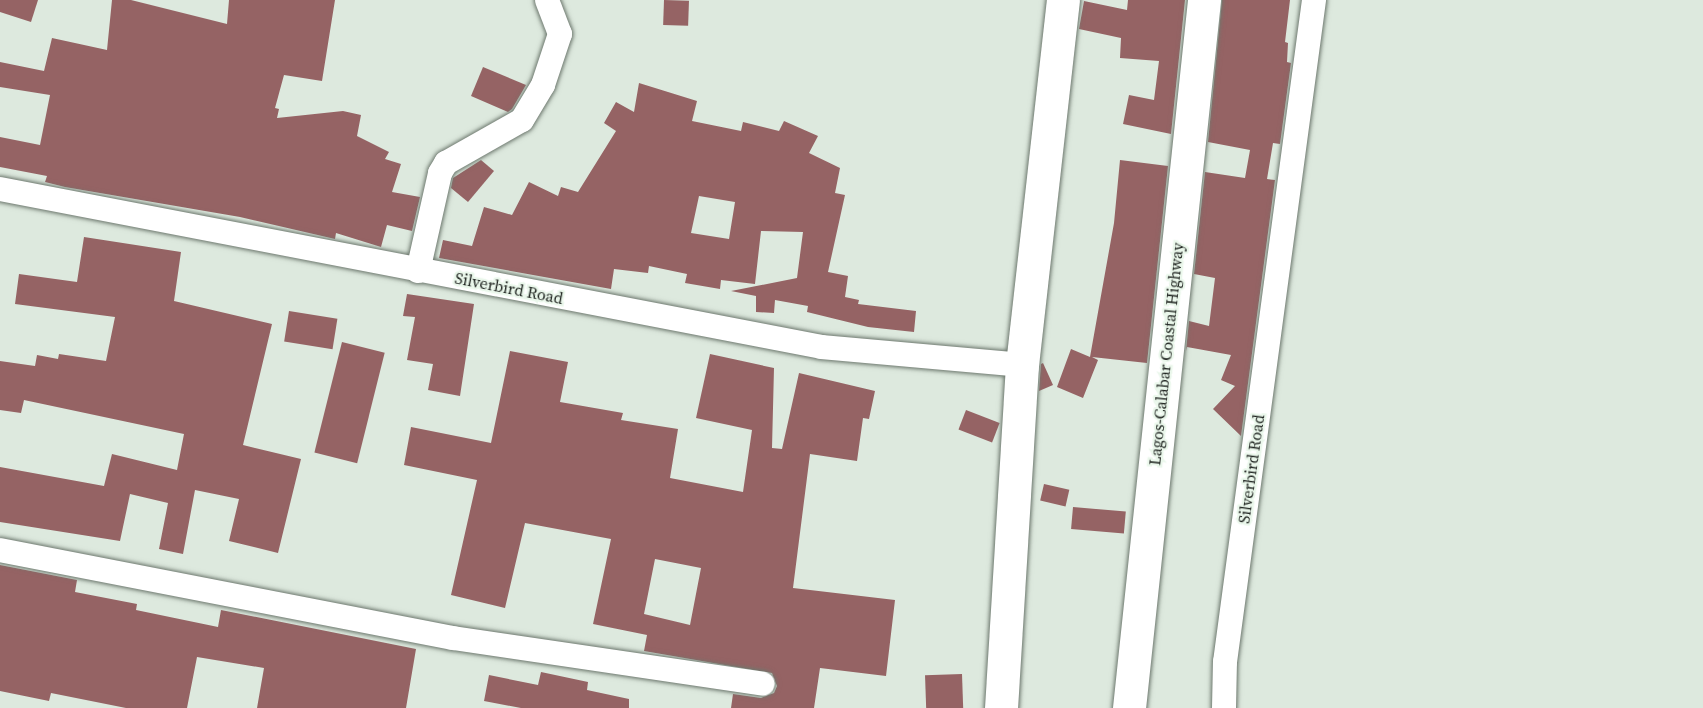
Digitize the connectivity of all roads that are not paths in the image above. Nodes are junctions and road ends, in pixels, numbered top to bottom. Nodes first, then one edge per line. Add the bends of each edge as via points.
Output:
1 (548, 0) edge
2 (1063, 0) edge
3 (1204, 0) edge
4 (1314, 0) edge
5 (0, 190) edge
6 (418, 271) junction
7 (1022, 365) junction
8 (0, 550) edge
9 (763, 684) dead end
10 (1001, 708) edge
11 (1129, 708) edge
12 (1224, 708) edge

1 - 6 street via 560,34 543,85 522,120 476,142 447,163 440,173
2 - 7 highway
3 - 11 highway, Lagos-Calabar Coastal Highway
4 - 12 street, Silverbird Road via 1225,662
5 - 6 street, Silverbird Road
6 - 7 street, Silverbird Road via 822,348
7 - 10 highway
8 - 9 street via 453,638

